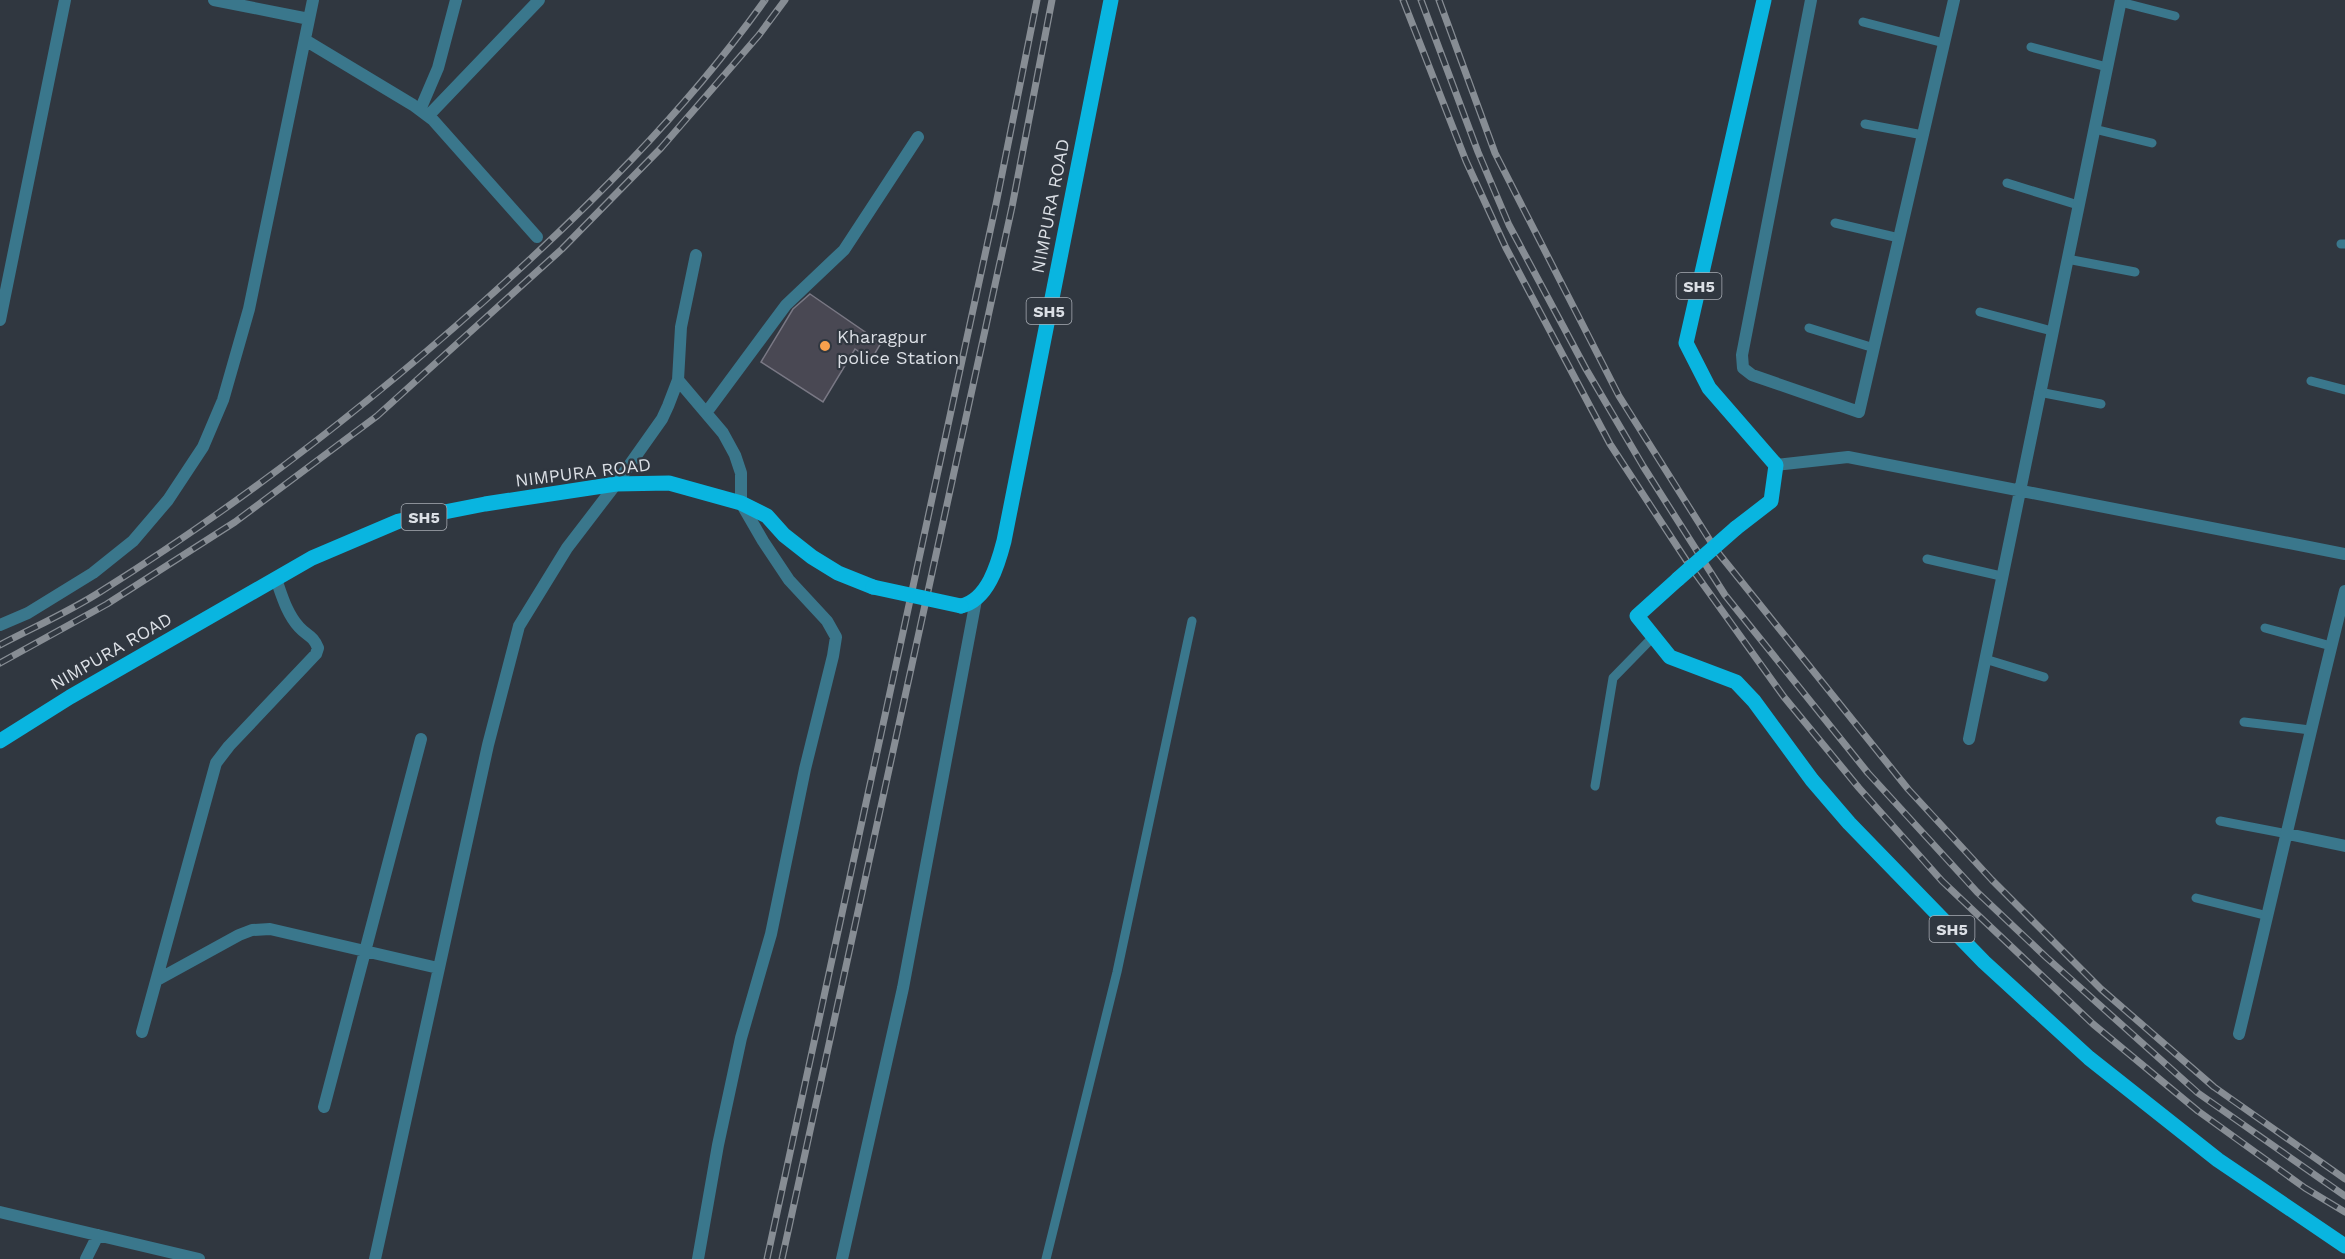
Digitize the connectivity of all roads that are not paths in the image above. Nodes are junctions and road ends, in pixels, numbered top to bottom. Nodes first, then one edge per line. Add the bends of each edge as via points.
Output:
1 (65, 0) edge
2 (214, 0) edge
3 (313, 0) edge
4 (456, 0) edge
5 (539, 0) edge
6 (1111, 0) edge
7 (1764, 0) edge
8 (1811, 0) edge
9 (1954, 0) edge
10 (2120, 1) edge
11 (2175, 16) dead end
12 (309, 20) junction
13 (1863, 22) dead end
14 (305, 40) junction
15 (1944, 43) junction
16 (2031, 48) dead end
17 (2107, 67) junction
18 (424, 113) junction
19 (1865, 124) dead end
20 (2094, 129) junction
21 (1923, 135) junction
22 (918, 137) dead end
23 (2152, 143) dead end
24 (2007, 183) dead end
25 (2078, 205) junction
26 (1835, 223) dead end
27 (537, 237) dead end
28 (1899, 238) junction
29 (696, 255) dead end
30 (2067, 259) junction
31 (2135, 272) dead end
32 (2, 296) edge
33 (1980, 312) dead end
34 (0, 320) edge
35 (1809, 328) dead end
36 (2052, 331) junction
37 (1874, 348) junction
38 (678, 380) junction
39 (2311, 381) dead end
40 (2345, 390) edge
41 (2039, 392) junction
42 (2101, 404) dead end
43 (706, 413) junction
44 (1776, 465) junction
45 (616, 484) junction
46 (2019, 489) junction
47 (741, 503) junction
48 (2345, 554) edge
49 (1927, 559) dead end
50 (2001, 576) junction
51 (276, 579) junction
52 (2345, 591) edge
53 (976, 600) junction
54 (1192, 621) dead end
55 (0, 625) edge
56 (2265, 628) dead end
57 (1654, 636) junction
58 (2331, 646) junction
59 (1985, 659) junction
60 (2044, 677) dead end
61 (2244, 722) dead end
62 (2310, 730) junction
63 (421, 739) dead end
64 (1969, 739) dead end
65 (0, 741) edge
66 (1595, 786) dead end
67 (2220, 821) dead end
68 (2288, 834) junction
69 (2345, 846) edge
70 (2196, 898) dead end
71 (2268, 916) junction
72 (366, 951) junction
73 (438, 968) junction
74 (157, 980) junction
75 (142, 1032) dead end
76 (2239, 1034) dead end
77 (324, 1107) dead end
78 (0, 1212) edge
79 (98, 1235) junction
80 (2345, 1246) edge
81 (86, 1259) edge
82 (200, 1259) edge
83 (375, 1259) edge
84 (698, 1259) edge
85 (842, 1259) edge
86 (1046, 1259) edge

1 - 32 street
2 - 12 street
3 - 12 street
4 - 18 street
5 - 18 street
6 - 53 main road, NIMPURA ROAD / SH5 via 1004,540 999,560
7 - 44 main road, SH5 via 1686,343 1709,388
8 - 37 street via 1742,355 1743,368 1752,375 1859,412
9 - 15 street
10 - 11 lane
10 - 17 street
12 - 14 street
13 - 15 lane
14 - 18 street
14 - 55 street via 249,309 223,400 203,447 168,500 133,541 84,578 28,613
15 - 21 street
16 - 17 lane
17 - 20 street
18 - 27 street
19 - 21 lane
20 - 23 lane
20 - 25 street
21 - 28 street
22 - 43 street via 844,250 786,305
24 - 25 lane
25 - 30 street
26 - 28 lane
28 - 37 street
29 - 38 street via 681,327
30 - 31 lane
30 - 36 street
32 - 34 street
33 - 36 lane
35 - 37 lane
36 - 41 street
38 - 43 street
38 - 45 street via 662,418
39 - 40 lane
41 - 42 lane
41 - 46 street
43 - 47 street via 735,455 741,472
44 - 46 street via 1848,457
44 - 57 main road, SH5, bridge via 1771,501 1637,616
45 - 47 main road, NIMPURA ROAD / SH5 via 669,483
45 - 51 main road, NIMPURA ROAD / SH5 via 399,521 312,558
45 - 73 street via 567,548 519,626
46 - 48 street
46 - 50 street
47 - 53 main road, NIMPURA ROAD / SH5, bridge via 767,516 784,535 838,573 873,587 961,606
47 - 84 street via 789,580 827,621 836,637 771,934 739,1049
49 - 50 lane
50 - 59 street
51 - 65 main road, NIMPURA ROAD / SH5
51 - 74 street via 288,613 318,648 216,763
52 - 58 street
53 - 85 street via 903,988
54 - 86 lane via 1117,972
56 - 58 lane
57 - 66 lane via 1613,678
57 - 80 main road, SH5 via 1670,657 1736,682 1849,823 1984,962 2090,1058 2218,1160
58 - 62 street
59 - 60 lane
59 - 64 street
61 - 62 lane
62 - 68 street
63 - 72 street
67 - 68 lane
68 - 69 street
68 - 71 street
70 - 71 lane
71 - 76 street
72 - 73 street
72 - 74 street via 270,929 252,930
72 - 77 street
73 - 83 street
74 - 75 street
78 - 79 street
79 - 81 street
79 - 82 street

